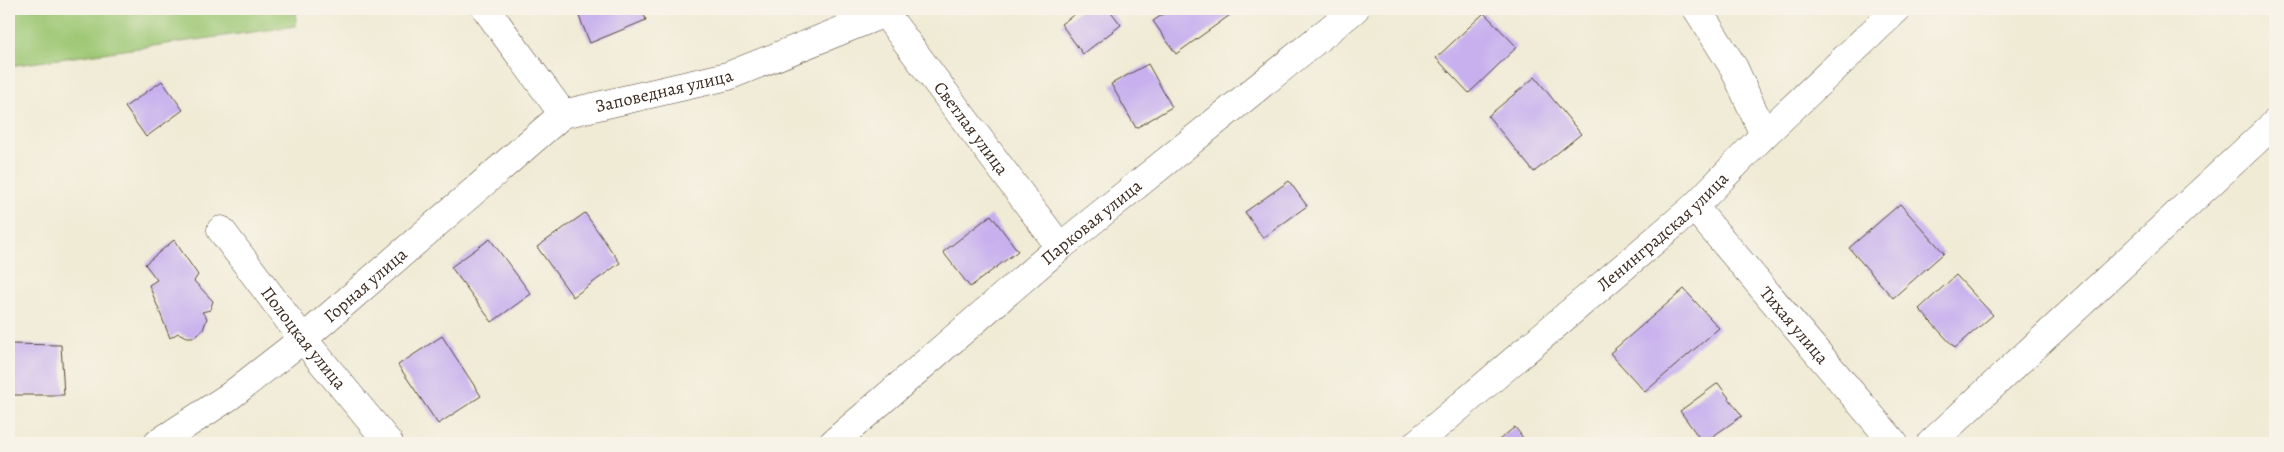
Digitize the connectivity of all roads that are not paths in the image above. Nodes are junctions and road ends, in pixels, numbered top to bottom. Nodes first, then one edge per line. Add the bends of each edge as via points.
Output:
1 (486, 9) edge
2 (1355, 9) edge
3 (1697, 9) edge
4 (1897, 9) edge
5 (884, 11) edge
6 (564, 114) junction
7 (2275, 124) edge
8 (1764, 135) junction
9 (1694, 207) junction
10 (220, 230) dead end
11 (1060, 247) junction
12 (303, 339) junction
13 (158, 443) edge
14 (389, 443) edge
15 (833, 443) edge
16 (1418, 443) edge
17 (1894, 443) edge
18 (1931, 443) edge

1 - 6 street
2 - 11 street, Парковая улица
3 - 8 street via 1734,68
4 - 8 street, Ленинградская улица
5 - 6 street, Заповедная улица via 728,76
5 - 11 street, Светлая улица
6 - 12 street, Горная улица
7 - 18 street
8 - 9 street, Ленинградская улица
9 - 16 street, Ленинградская улица
9 - 17 street, Тихая улица
10 - 12 street, Полоцкая улица
11 - 15 street, Парковая улица
12 - 13 street, Горная улица via 230,396
12 - 14 street, Полоцкая улица

